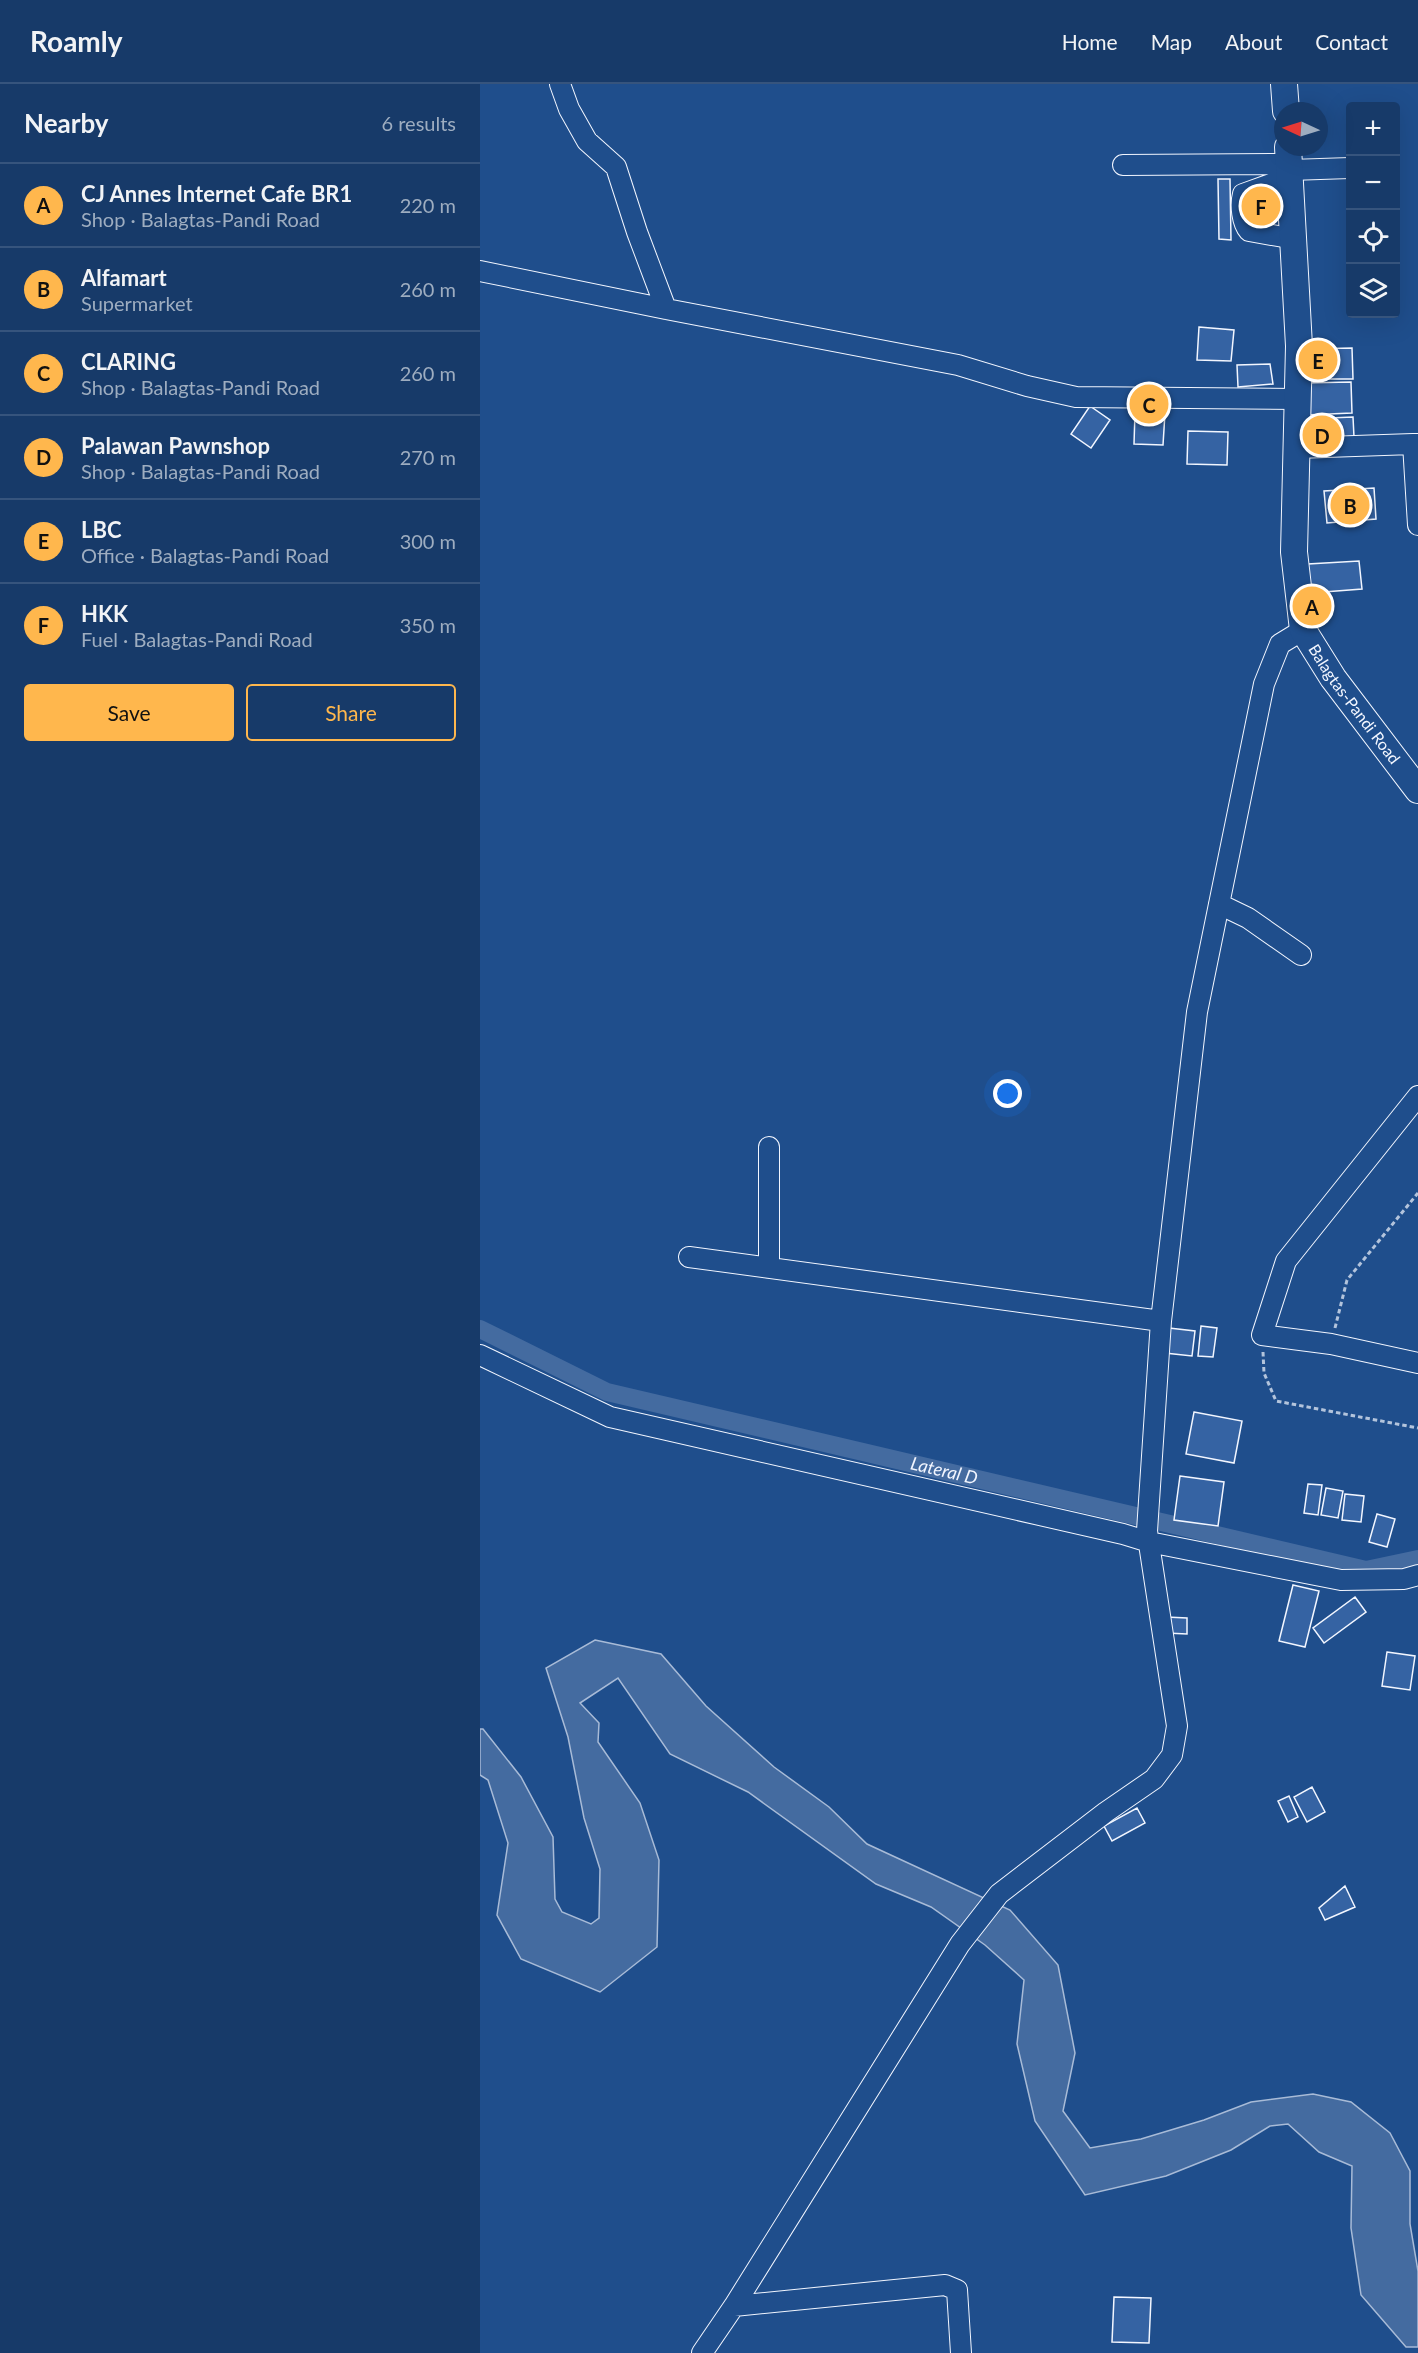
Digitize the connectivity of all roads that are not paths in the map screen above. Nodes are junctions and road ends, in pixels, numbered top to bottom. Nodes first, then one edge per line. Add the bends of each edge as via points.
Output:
1 (561, 84) edge
2 (1284, 84) edge
3 (1285, 102) edge
4 (1123, 165) dead end
5 (1289, 165) edge
6 (1346, 168) edge
7 (1295, 239) junction
8 (480, 271) edge
9 (666, 309) junction
10 (1298, 399) junction
11 (1415, 444) edge
12 (1297, 448) junction
13 (1418, 525) edge
14 (1303, 630) junction
15 (1418, 790) edge
16 (1219, 904) junction
17 (1301, 955) dead end
18 (1418, 1096) edge
19 (769, 1147) dead end
20 (689, 1257) dead end
21 (769, 1268) junction
22 (1161, 1321) junction
23 (480, 1355) edge
24 (1418, 1363) edge
25 (1149, 1528) junction
26 (1418, 1575) edge
27 (734, 2306) junction
28 (702, 2353) edge
29 (961, 2353) edge

1 - 9 street via 569,109 587,141 616,167
2 - 3 main road
4 - 5 street
5 - 6 street
5 - 7 main road, Balagtas-Pandi Road
5 - 7 street via 1243,194 1241,202 1245,226 1250,231
7 - 10 main road, Balagtas-Pandi Road
8 - 9 street
9 - 10 street via 958,365 1076,397
10 - 12 main road, Balagtas-Pandi Road
11 - 12 street
11 - 13 street
12 - 14 main road, Balagtas-Pandi Road via 1293,552
14 - 15 main road, Balagtas-Pandi Road via 1333,678
14 - 16 street via 1280,644 1264,684
16 - 17 street via 1237,911
16 - 22 street via 1197,1012
18 - 24 street via 1286,1261 1262,1335 1331,1344
19 - 21 street
20 - 21 street
21 - 22 street
22 - 25 street
23 - 25 street via 610,1417 1124,1534
25 - 26 street via 1341,1580 1404,1579
25 - 27 street via 1177,1726 1172,1755 1154,1779 999,1894 960,1944
27 - 28 street
27 - 29 street via 945,2285 957,2290

